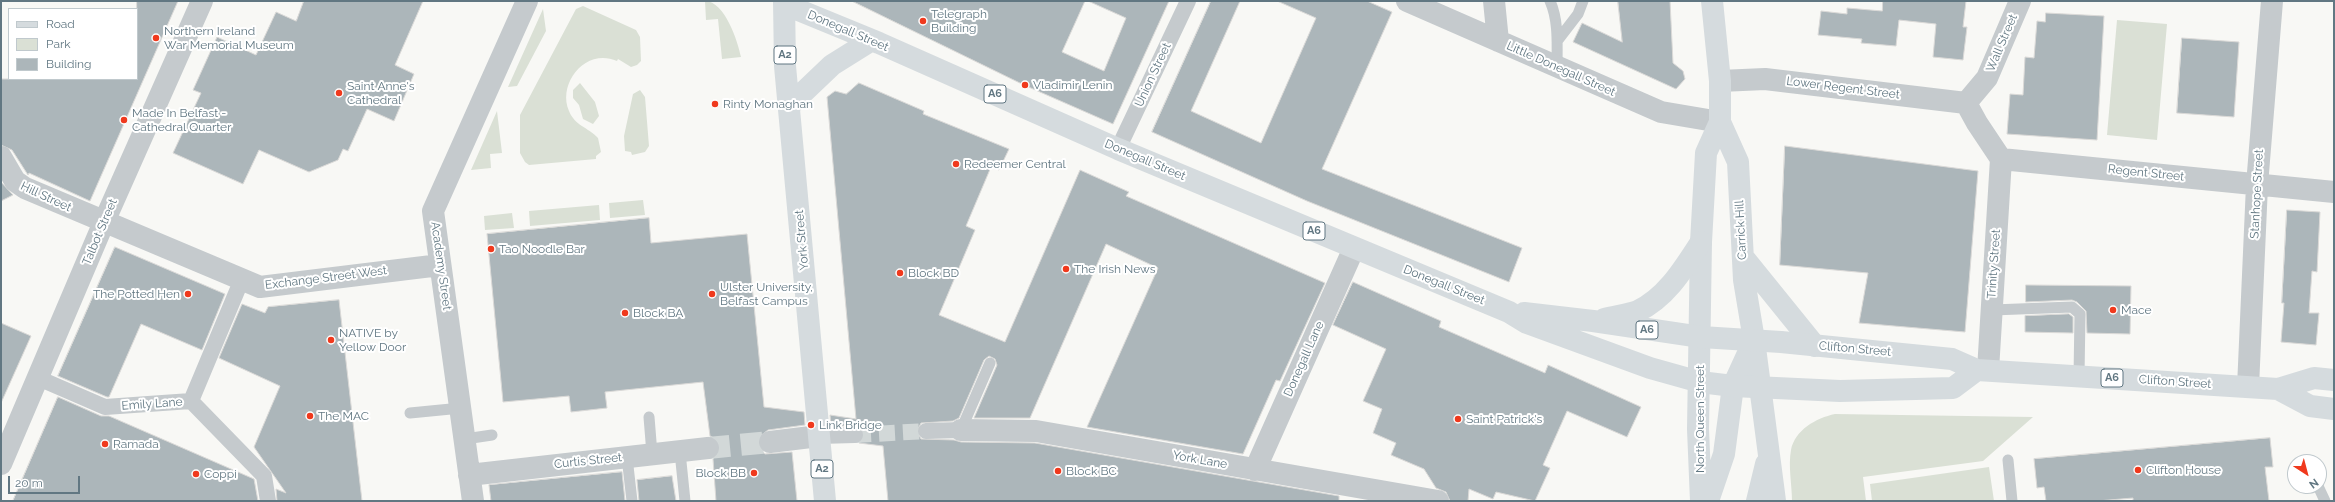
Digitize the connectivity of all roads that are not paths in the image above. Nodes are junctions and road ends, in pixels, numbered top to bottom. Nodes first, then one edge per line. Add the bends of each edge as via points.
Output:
1 (202, 1) edge
2 (527, 1) edge
3 (1188, 1) edge
4 (1407, 1) edge
5 (1494, 1) edge
6 (1550, 1) edge
7 (1583, 1) edge
8 (1712, 1) edge
9 (2020, 1) edge
10 (2272, 1) edge
11 (784, 2) edge
12 (872, 40) junction
13 (1558, 40) junction
14 (1498, 41) junction
15 (1557, 67) junction
16 (1720, 81) junction
17 (1966, 103) junction
18 (789, 106) junction
19 (1720, 122) junction
20 (1118, 149) junction
21 (1, 157) edge
22 (2001, 159) junction
23 (2257, 185) junction
24 (2334, 192) edge
25 (104, 222) junction
26 (1701, 242) junction
27 (1354, 248) junction
28 (1743, 257) junction
29 (440, 265) junction
30 (242, 279) junction
31 (1992, 310) junction
32 (1509, 312) junction
33 (1593, 321) junction
34 (1701, 338) junction
35 (1754, 340) junction
36 (1815, 346) junction
37 (990, 363) dead end
38 (1982, 370) junction
39 (2079, 376) junction
40 (38, 378) junction
41 (2334, 380) edge
42 (1700, 382) junction
43 (1733, 386) junction
44 (1759, 387) junction
45 (2248, 387) junction
46 (2278, 390) junction
47 (191, 401) junction
48 (460, 408) junction
49 (2334, 409) edge
50 (410, 413) dead end
51 (649, 417) dead end
52 (961, 430) junction
53 (926, 431) tunnel mouth
54 (492, 435) dead end
55 (855, 435) tunnel mouth
56 (819, 436) junction
57 (465, 439) junction
58 (770, 442) tunnel mouth
59 (708, 448) tunnel mouth
60 (680, 452) junction
61 (652, 454) junction
62 (1768, 455) junction
63 (627, 457) junction
64 (2008, 460) dead end
65 (1, 464) edge
66 (1254, 470) junction
67 (469, 475) junction
68 (268, 501) edge
69 (473, 501) edge
70 (632, 501) edge
71 (685, 501) edge
72 (825, 501) edge
73 (1438, 501) edge
74 (1701, 501) edge
75 (1708, 501) edge
76 (1757, 501) edge
77 (1775, 501) edge
78 (2012, 501) edge

1 - 25 street, Talbot Street
2 - 29 street, Academy Street via 433,211
3 - 20 street, Union Street
4 - 14 street, Little Donegall Street
5 - 14 street
6 - 13 lane via 1554,9
7 - 13 lane via 1578,14
8 - 16 main road, Carrick Hill
9 - 17 street, Wall Street via 1987,78
10 - 23 street, Stanhope Street
11 - 12 main road, Donegall Street / A6
11 - 18 main road, York Street / A2 via 785,66
12 - 18 main road via 832,66
12 - 20 main road, Donegall Street / A6
13 - 15 lane
14 - 15 street, Little Donegall Street
15 - 19 street, Little Donegall Street via 1661,112
16 - 17 street, Lower Regent Street via 1765,79
16 - 19 main road, Carrick Hill
17 - 22 street
18 - 56 main road, York Street / A2
19 - 26 main road, Carrick Hill via 1706,153
19 - 28 main road, Carrick Hill via 1738,162
20 - 27 main road, Donegall Street / A6
21 - 25 street, Hill Street via 14,181 25,188
22 - 23 street, Regent Street
22 - 31 street, Trinity Street
23 - 24 street, Regent Street
23 - 45 street, Stanhope Street
25 - 30 street, Exchange Street West
25 - 40 street, Talbot Street
26 - 33 main road via 1676,280 1650,303 1637,311
26 - 34 main road, Carrick Hill
27 - 32 main road, Donegall Street / A6
27 - 66 street, Donegall Lane
28 - 35 main road, Carrick Hill via 1744,280
28 - 36 main road
29 - 30 street, Exchange Street West via 260,287
29 - 48 street, Academy Street
30 - 47 street
31 - 38 street, Trinity Street
31 - 39 lane via 2072,307 2080,314
32 - 33 main road, Donegall Street / A6
32 - 42 main road, Donegall Street / A6 via 1534,326 1650,368
33 - 34 main road, Donegall Street / A6
34 - 35 main road, Donegall Street / A6
34 - 42 main road, North Queen Street
35 - 36 main road, Clifton Street / A6
35 - 43 main road
35 - 44 main road
36 - 38 main road, Clifton Street / A6 via 1952,359
37 - 52 lane
38 - 39 main road, Clifton Street / A6
38 - 44 main road, A6 via 1953,388 1840,391
39 - 45 main road, Clifton Street / A6
40 - 47 street, Emily Lane via 105,407
40 - 65 street, Talbot Street
41 - 46 main road, Clifton Street / A6 via 2314,378
42 - 43 main road, Donegall Street / A6
42 - 74 main road, North Queen Street via 1698,429
43 - 44 main road, Donegall Street / A6
43 - 75 main road via 1724,454
44 - 62 main road
45 - 46 main road, Clifton Street / A6
46 - 49 main road, Clifton Street / A6 via 2310,406
47 - 68 street, Emily Lane via 264,476
48 - 50 lane
48 - 57 street, Academy Street
51 - 61 lane
52 - 53 street
52 - 66 street, York Lane via 1036,431
54 - 57 lane
55 - 56 street
56 - 58 street
56 - 72 main road, York Street / A2
57 - 67 street, Academy Street
59 - 60 street, Curtis Street
60 - 61 street, Curtis Street
60 - 71 lane
61 - 63 street, Curtis Street
62 - 76 main road
62 - 77 main road
63 - 67 street, Curtis Street
63 - 70 lane
64 - 78 lane
66 - 73 street, York Lane
67 - 69 street, Academy Street

